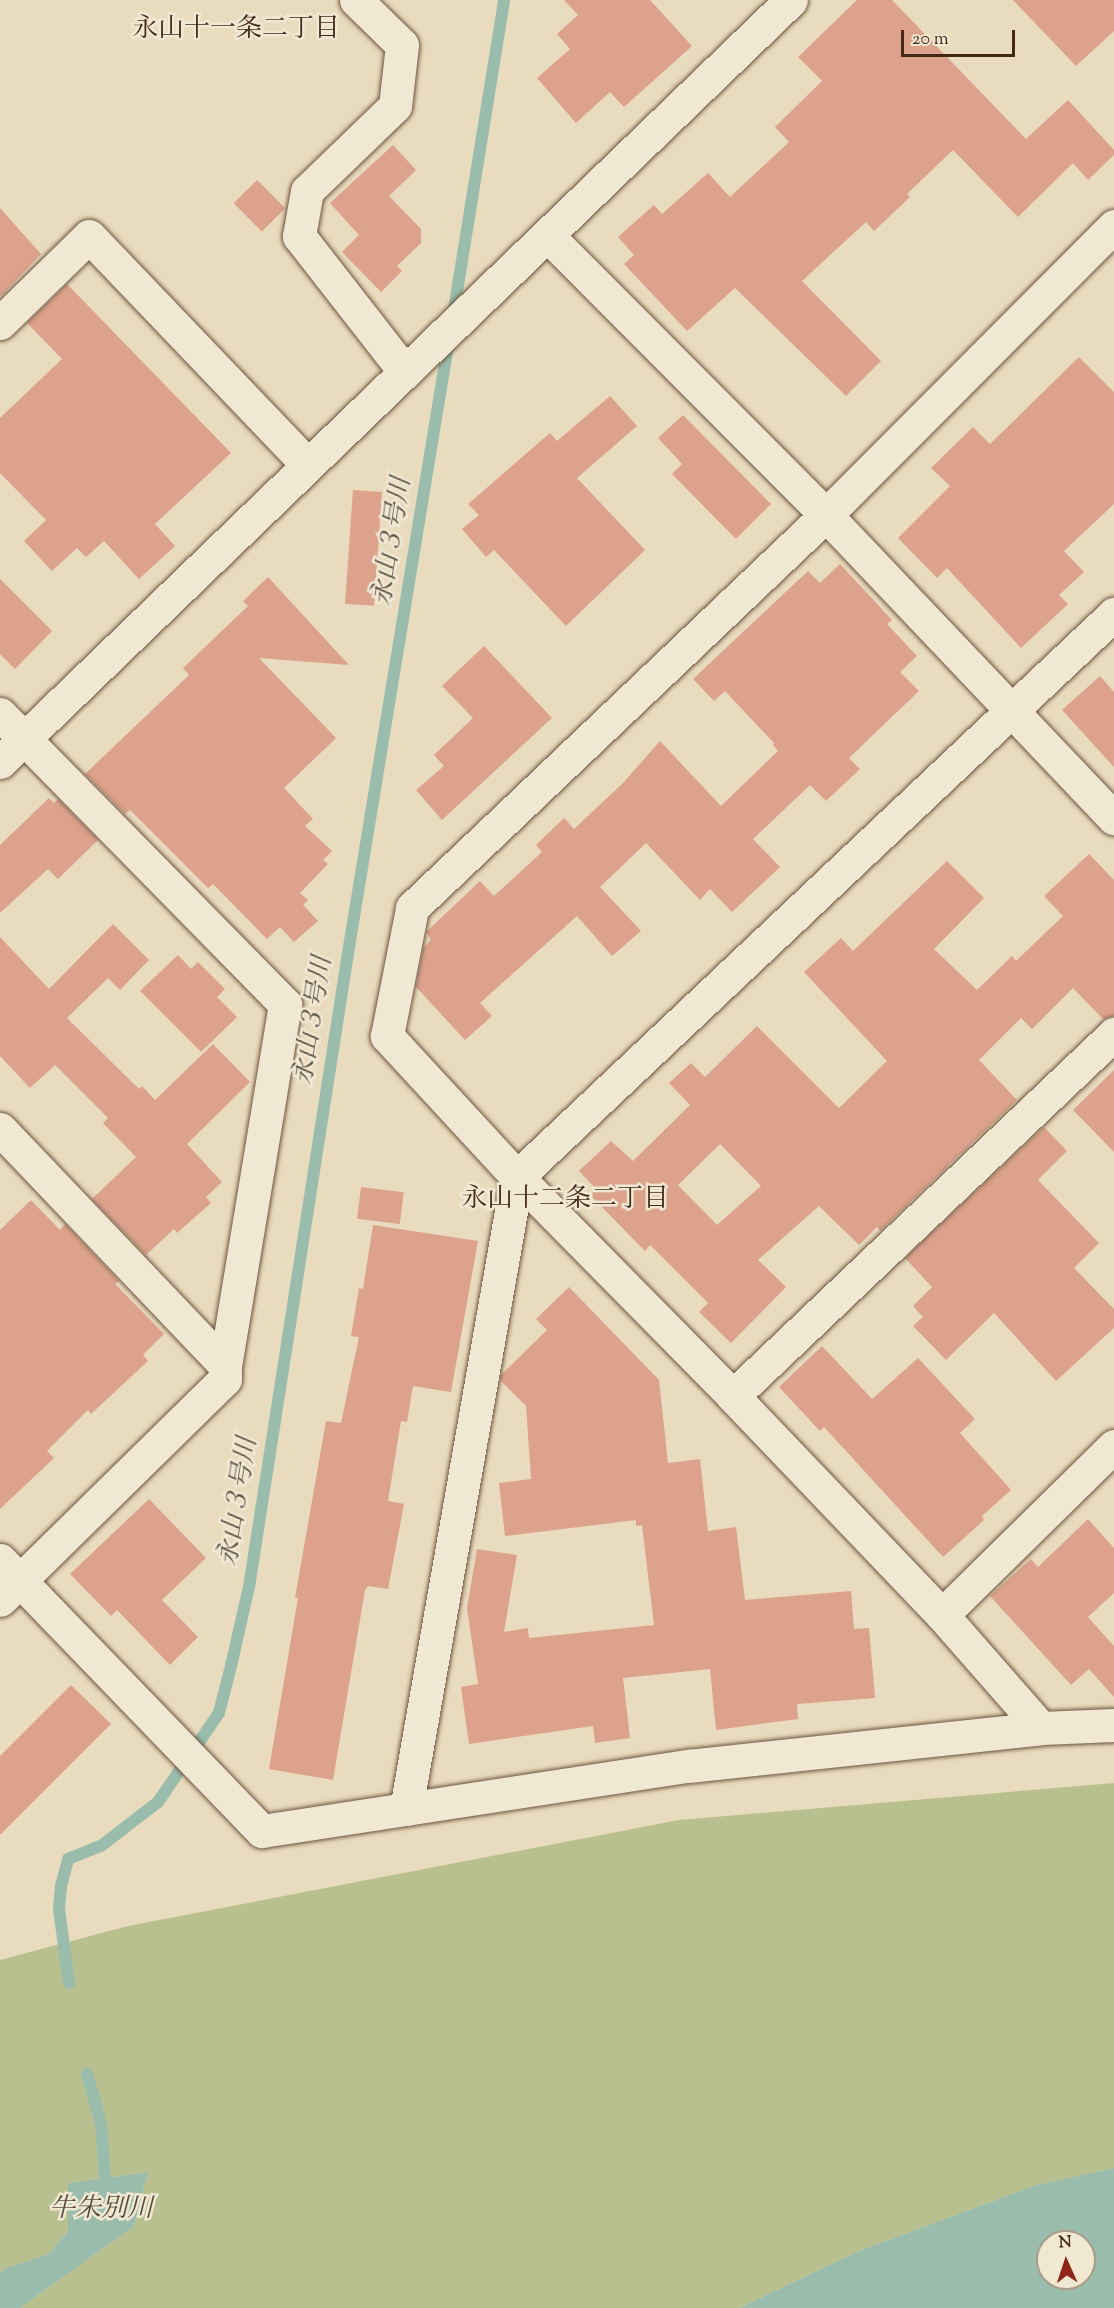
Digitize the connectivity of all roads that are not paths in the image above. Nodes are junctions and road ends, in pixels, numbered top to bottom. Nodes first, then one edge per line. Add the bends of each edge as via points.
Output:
1 (356, 0) edge
2 (791, 0) edge
3 (1114, 226) edge
4 (548, 236) junction
5 (0, 323) edge
6 (411, 366) junction
7 (307, 464) junction
8 (826, 515) junction
9 (1114, 614) edge
10 (1013, 712) junction
11 (0, 714) edge
12 (24, 739) junction
13 (0, 762) edge
14 (1114, 818) edge
15 (1114, 1034) edge
16 (0, 1129) edge
17 (517, 1177) junction
18 (225, 1365) junction
19 (734, 1396) junction
20 (1114, 1446) edge
21 (7, 1580) edge
22 (942, 1615) junction
23 (1114, 1725) edge
24 (1041, 1728) junction
25 (406, 1809) junction

1 - 6 street via 402,45 395,106 307,191 299,236
2 - 4 street
3 - 8 street
4 - 6 street
4 - 8 street
5 - 7 street via 89,236
6 - 7 street
7 - 12 street
8 - 10 street
8 - 17 street via 412,908 387,1036
9 - 10 street
10 - 14 street
10 - 17 street
11 - 12 street
12 - 13 street
12 - 18 street via 285,1004
15 - 19 street
16 - 18 street
17 - 19 street
17 - 25 street
18 - 21 street via 225,1379
19 - 22 street
20 - 22 street
21 - 25 street via 159,1725 262,1831
22 - 24 street
23 - 24 street
24 - 25 street via 688,1766

